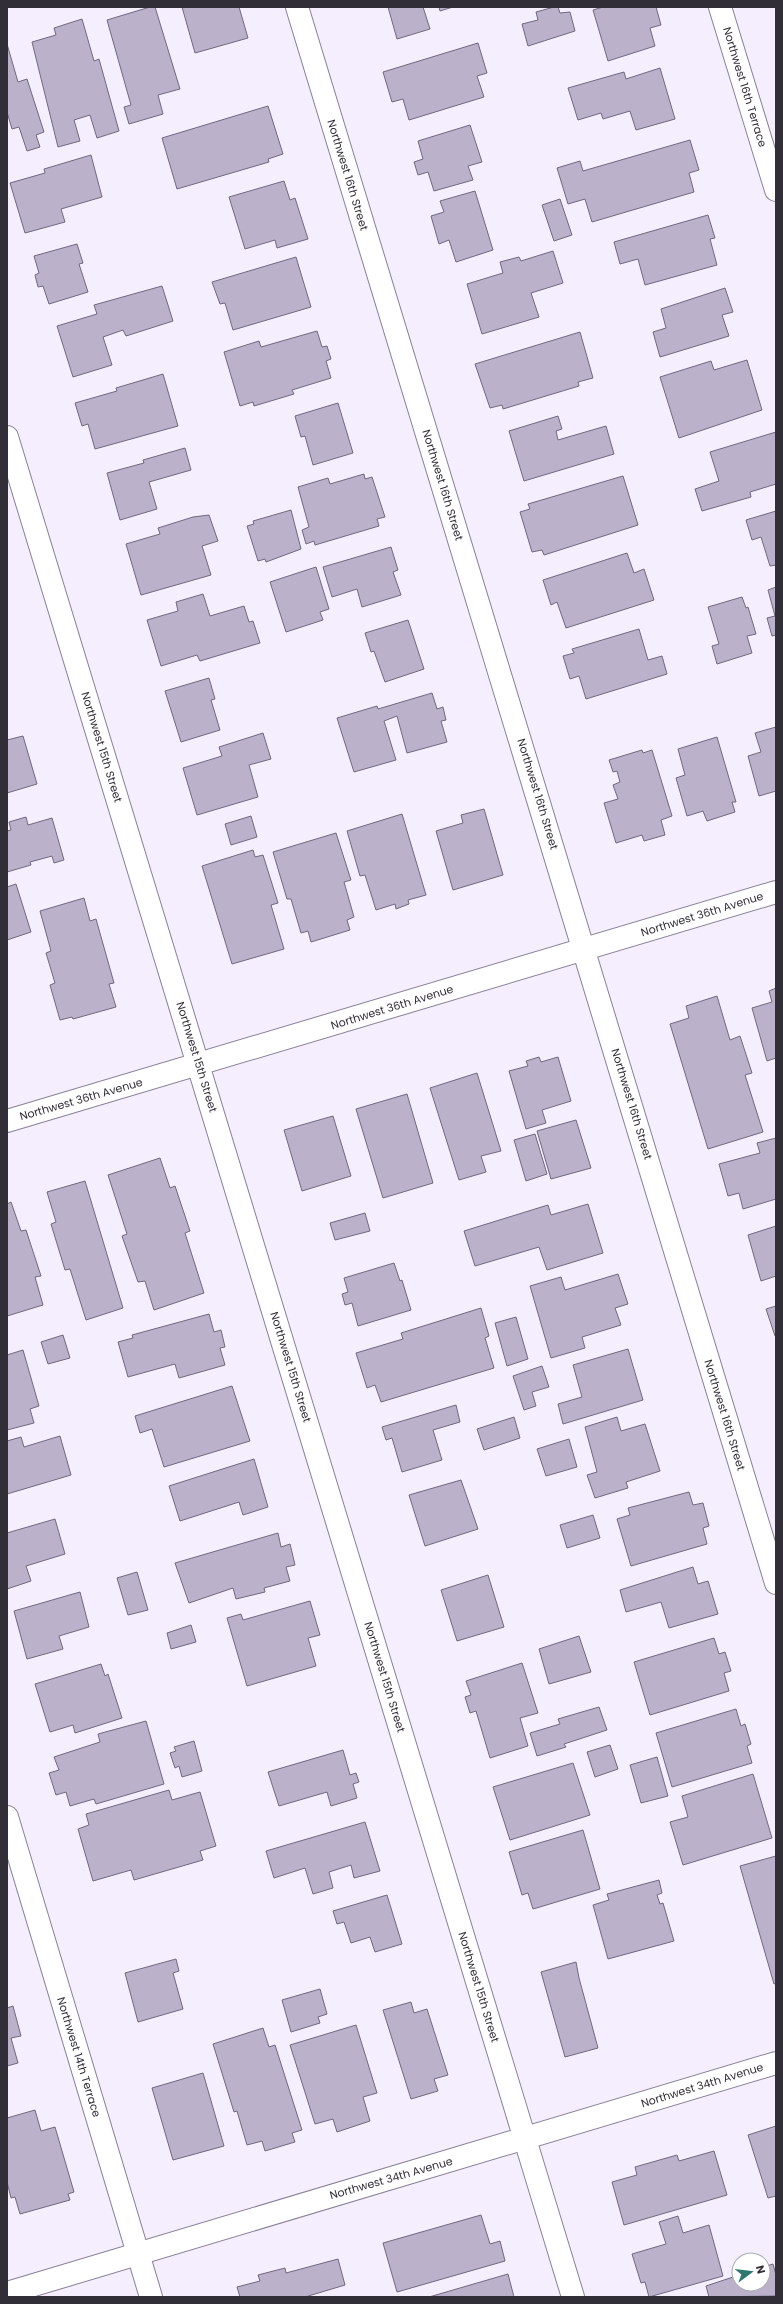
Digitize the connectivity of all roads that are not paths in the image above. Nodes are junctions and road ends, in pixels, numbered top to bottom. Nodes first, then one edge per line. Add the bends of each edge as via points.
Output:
1 (297, 7) edge
2 (720, 7) edge
3 (776, 190) edge
4 (7, 437) edge
5 (776, 892) edge
6 (585, 949) junction
7 (199, 1064) junction
8 (7, 1121) edge
9 (776, 1582) edge
10 (7, 1817) edge
11 (776, 2063) edge
12 (525, 2138) junction
13 (138, 2253) junction
14 (7, 2293) edge
15 (151, 2297) edge
16 (573, 2297) edge

1 - 6 street, Northwest 16th Street
2 - 3 street, Northwest 16th Terrace
4 - 7 street, Northwest 15th Street
5 - 6 street, Northwest 36th Avenue
6 - 7 street, Northwest 36th Avenue
6 - 9 street, Northwest 16th Street
7 - 8 street, Northwest 36th Avenue
7 - 12 street, Northwest 15th Street
10 - 13 street, Northwest 14th Terrace
11 - 12 street, Northwest 34th Avenue
12 - 13 street, Northwest 34th Avenue
12 - 16 street, Northwest 15th Street
13 - 14 street, Northwest 34th Avenue
13 - 15 street, Northwest 14th Terrace

